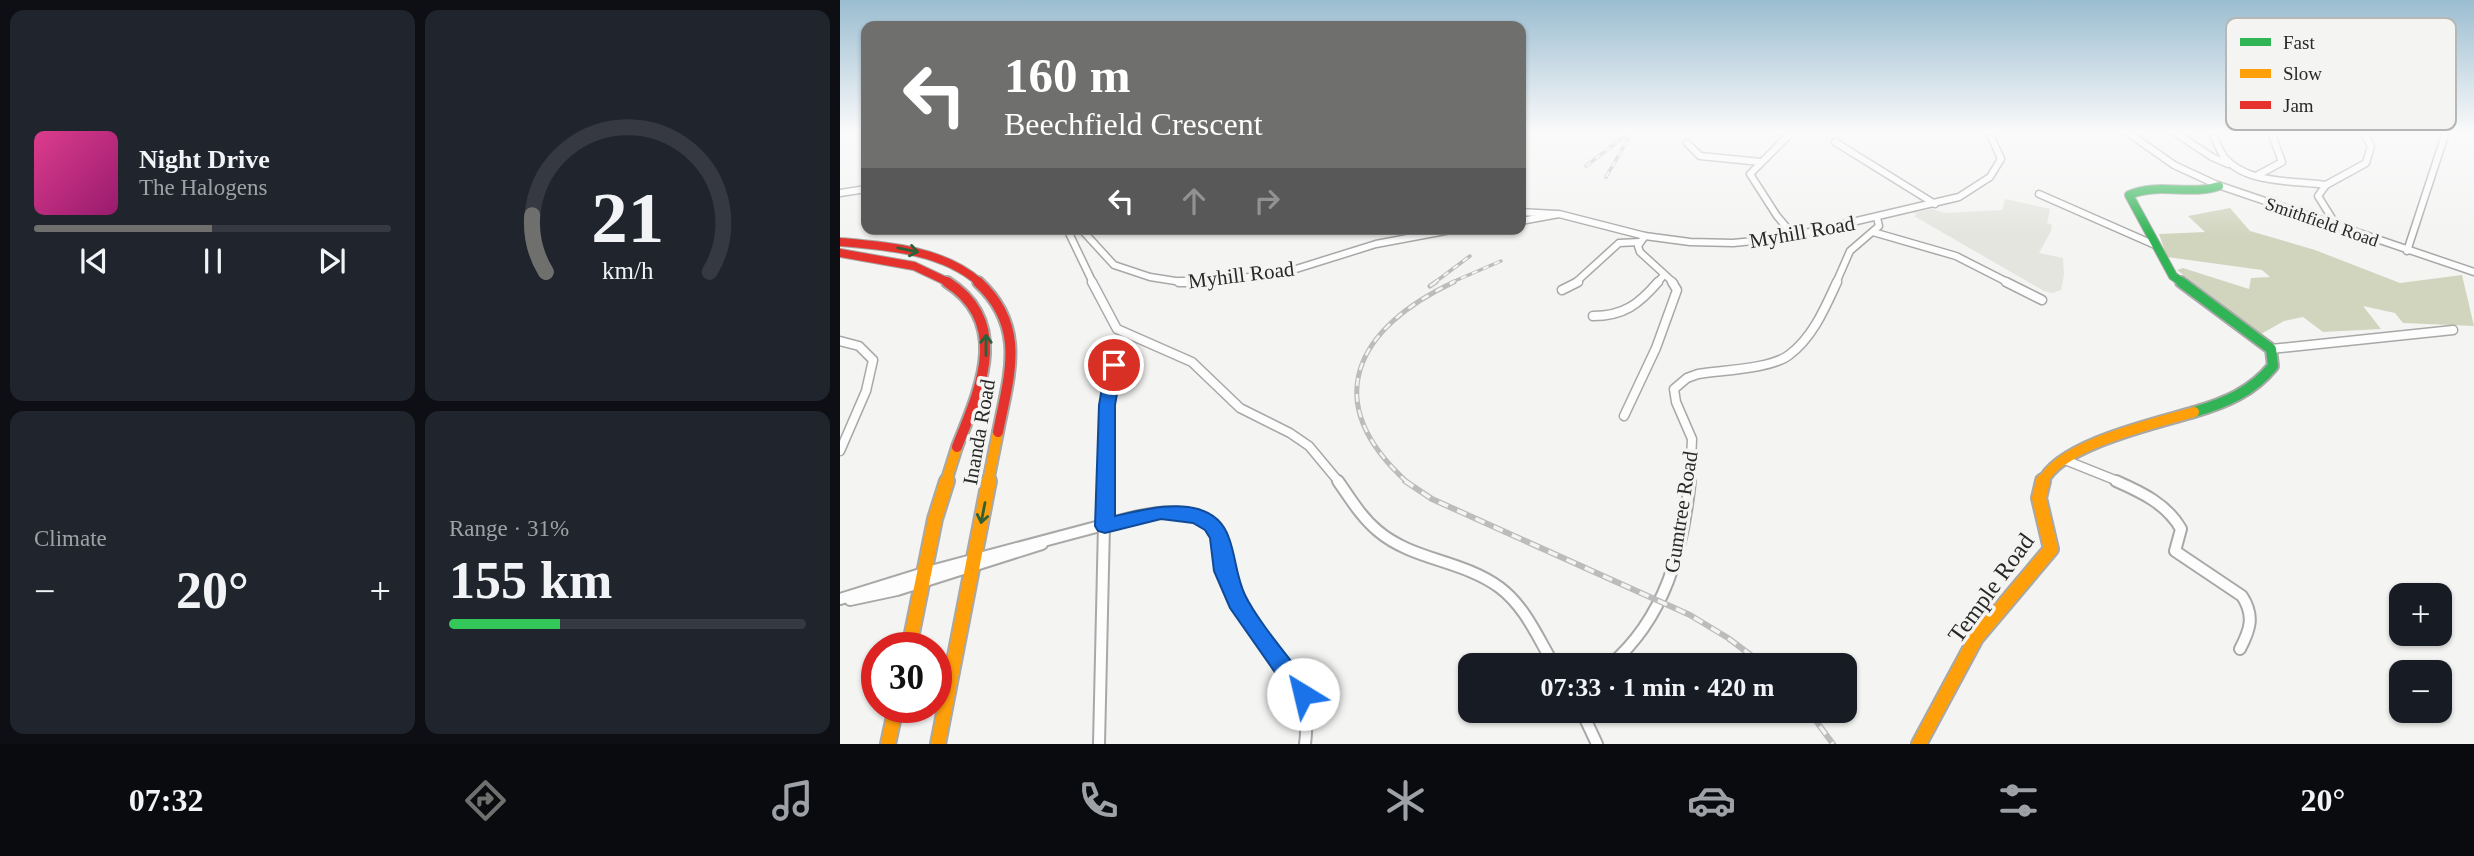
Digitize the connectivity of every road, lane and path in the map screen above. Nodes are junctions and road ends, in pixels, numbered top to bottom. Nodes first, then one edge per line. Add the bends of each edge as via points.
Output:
1 (1758, 167) edge
2 (1875, 167) edge
3 (1996, 167) edge
4 (2178, 167) edge
5 (2236, 167) edge
6 (2273, 167) edge
7 (2358, 167) edge
8 (2435, 167) edge
9 (2258, 175) junction
10 (2326, 185) junction
11 (2219, 186) junction
12 (861, 190) edge
13 (840, 192) edge
14 (2039, 194) dead end
15 (1935, 204) junction
16 (1526, 212) edge
17 (1559, 215) junction
18 (1877, 218) junction
19 (1526, 220) edge
20 (2338, 228) junction
21 (1872, 232) junction
22 (1070, 235) edge
23 (1086, 235) edge
24 (1424, 235) edge
25 (1794, 236) junction
26 (1642, 239) junction
27 (840, 242) edge
28 (2155, 245) junction
29 (2407, 251) junction
30 (840, 253) edge
31 (2474, 272) edge
32 (1664, 275) junction
33 (1562, 290) dead end
34 (2042, 300) dead end
35 (1593, 316) dead end
36 (2454, 330) dead end
37 (840, 341) edge
38 (2271, 349) junction
39 (1114, 365) dead end
40 (1624, 416) dead end
41 (840, 451) edge
42 (2065, 460) junction
43 (1105, 526) junction
44 (974, 562) junction
45 (923, 577) junction
46 (840, 600) edge
47 (912, 632) edge
48 (2240, 649) dead end
49 (1547, 653) edge
50 (1623, 653) edge
51 (893, 723) edge
52 (1587, 723) edge
53 (888, 744) edge
54 (938, 744) edge
55 (1099, 744) edge
56 (1305, 744) edge
57 (1597, 744) edge
58 (1919, 744) edge

1 - 25 street via 1751,176
2 - 15 street
3 - 15 street via 1993,174 1959,197
4 - 11 street, Smithfield Road
5 - 9 street
6 - 9 street
7 - 10 street
8 - 29 street
9 - 10 street
10 - 20 street via 2318,197
11 - 20 street, Smithfield Road
11 - 28 main road via 2201,193 2148,188 2131,193 2130,200
12 - 13 street
14 - 28 street
15 - 18 street
16 - 17 street
17 - 19 street, Myhill Road
17 - 26 street, Myhill Road
18 - 21 street, Gumtree Road via 1880,224
18 - 25 street, Myhill Road
20 - 29 street, Smithfield Road
21 - 34 street via 1956,256
21 - 50 street, Gumtree Road via 1850,251 1821,320 1789,355 1773,362 1698,374 1674,389 1693,446 1675,569
22 - 49 street via 1117,329 1186,358 1242,410 1297,436 1318,454 1356,509 1379,532 1405,548 1499,587 1521,610
23 - 24 street, Myhill Road via 1114,265 1150,278 1188,283 1280,274 1376,244
25 - 26 street, Myhill Road via 1720,244
26 - 32 street via 1640,252
26 - 33 street via 1619,243
27 -> 44 main road, Inanda Road via 904,249 956,265 983,282 1009,320 1013,349
28 - 38 main road via 2181,284
29 - 31 street, Smithfield Road
45 -> 30 main road, Inanda Road via 946,479 986,357 984,324 972,302 937,274 888,259
32 - 35 street via 1629,312
32 - 40 street via 1677,290
36 - 38 street
37 - 41 street via 859,346 873,360 866,391
38 - 42 main road, Temple Road via 2276,360 2270,378 2252,391 2122,432
39 - 43 street via 1107,405
42 - 48 street via 2138,492 2175,518 2181,529 2175,551 2247,602 2250,626
42 - 58 main road, Temple Road via 2050,469 2040,485 2051,550 1976,638
43 - 44 street
43 - 55 street
43 - 56 street via 1161,512 1197,516 1212,525 1237,602 1303,694 1308,712
44 - 45 street
44 - 54 main road, Inanda Road
45 - 46 street
45 - 47 main road, Inanda Road
51 - 53 main road
52 - 57 street

